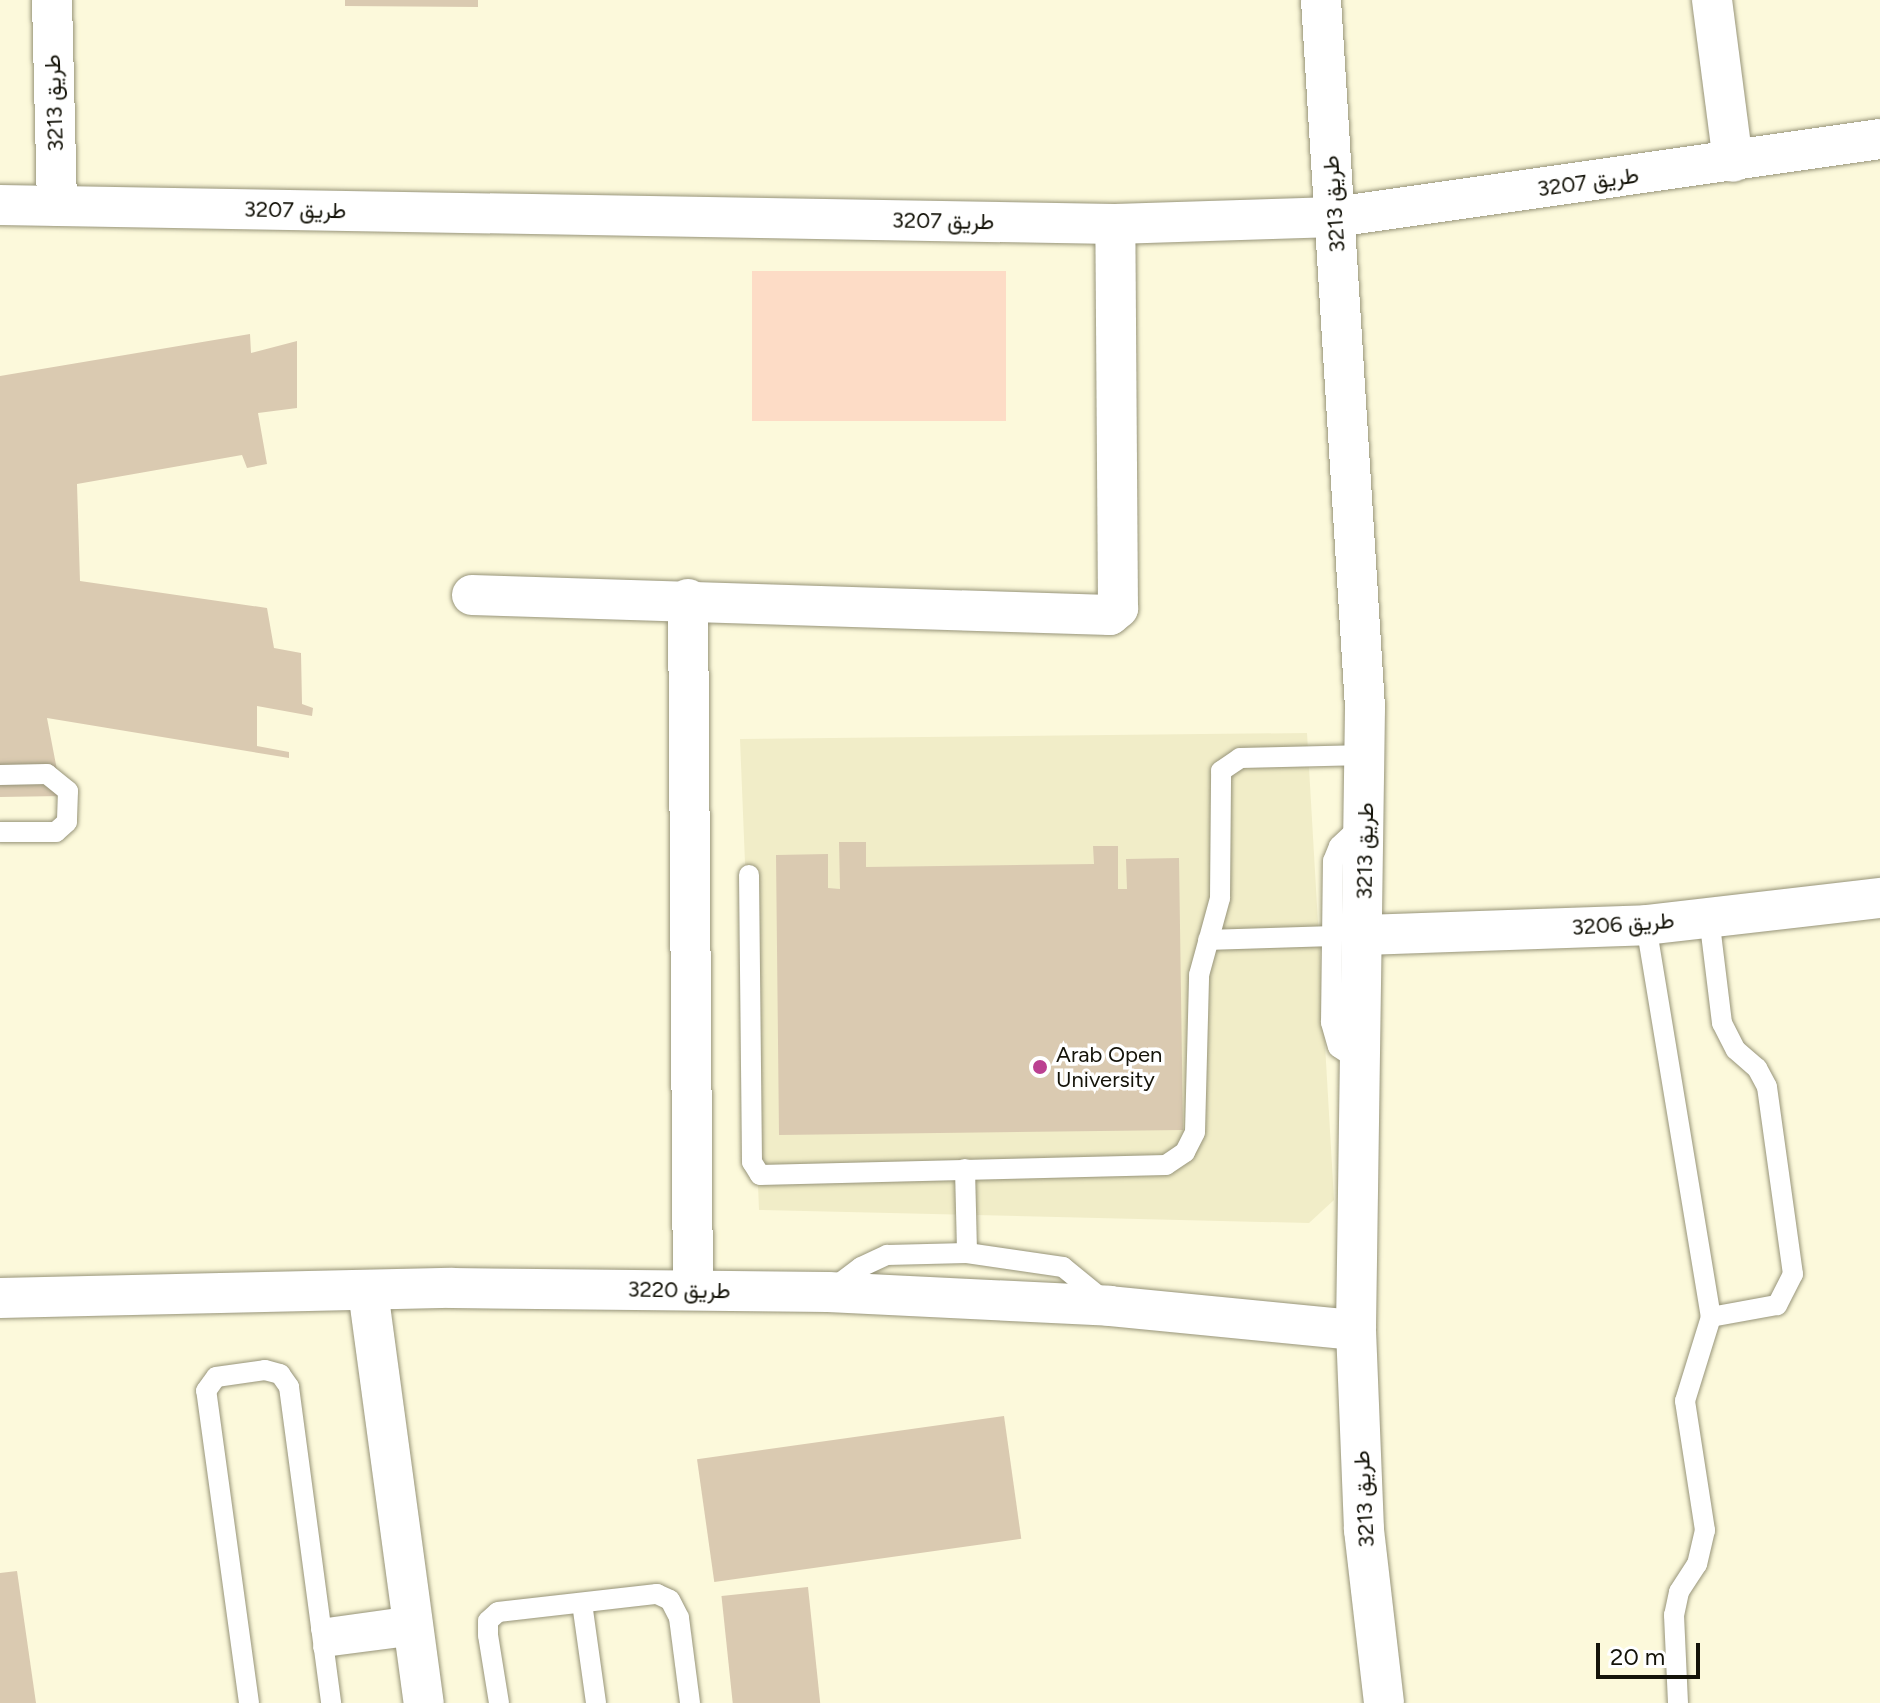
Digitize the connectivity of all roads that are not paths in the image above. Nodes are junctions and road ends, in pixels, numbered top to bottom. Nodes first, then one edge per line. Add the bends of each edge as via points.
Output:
1 (52, 0) edge
2 (1321, 0) edge
3 (1712, 0) edge
4 (1880, 139) edge
5 (1733, 162) junction
6 (0, 205) edge
7 (57, 206) junction
8 (1335, 217) junction
9 (1115, 224) junction
10 (472, 595) dead end
11 (688, 599) junction
12 (1367, 755) junction
13 (0, 775) edge
14 (0, 832) edge
15 (749, 875) dead end
16 (1880, 898) edge
17 (1709, 917) junction
18 (1646, 925) junction
19 (1348, 935) junction
20 (1208, 940) junction
21 (965, 1169) junction
22 (967, 1253) junction
23 (693, 1290) junction
24 (368, 1291) junction
25 (828, 1292) junction
26 (0, 1298) edge
27 (1110, 1306) junction
28 (1711, 1317) junction
29 (1356, 1330) junction
30 (582, 1603) junction
31 (413, 1626) junction
32 (322, 1638) junction
33 (249, 1703) edge
34 (331, 1703) edge
35 (424, 1703) edge
36 (499, 1703) edge
37 (596, 1703) edge
38 (690, 1703) edge
39 (1384, 1703) edge
40 (1678, 1703) edge

1 - 7 street, طريق 3213
2 - 8 street, طريق 3213
3 - 5 street
4 - 5 street, طريق 3207
5 - 8 street, طريق 3207
6 - 7 street, طريق 3207
7 - 9 street, طريق 3207
8 - 9 street, طريق 3207
8 - 12 street, طريق 3213
9 - 11 street via 1118,608 1110,615
10 - 11 street
11 - 23 street
12 - 19 street, طريق 3213 via 1366,822
12 - 20 lane via 1240,758 1221,771 1220,898
13 - 14 lane via 47,774 68,791 67,822 56,832
15 - 21 lane via 754,1170 768,1177
16 - 17 street, طريق 3206
17 - 18 street, طريق 3206
17 - 28 lane via 1722,1023 1736,1050 1757,1068 1767,1087 1793,1274 1777,1305
18 - 19 street, طريق 3206
18 - 28 lane
19 - 20 lane
19 - 29 street, طريق 3213 via 1361,1062
20 - 21 lane via 1199,975 1195,1132 1185,1152 1154,1167
21 - 22 lane
22 - 25 lane via 887,1255
22 - 27 lane via 1063,1267
23 - 24 street, طريق 3220
23 - 25 street, طريق 3220
24 - 26 street, طريق 3220
24 - 31 street
25 - 27 street, طريق 3220
27 - 29 street, طريق 3220
28 - 40 lane via 1685,1401 1705,1530 1697,1564 1679,1592 1674,1615
29 - 39 street, طريق 3213 via 1364,1530
30 - 36 lane via 498,1612 488,1621
30 - 37 lane
30 - 38 lane via 657,1594 670,1600 679,1618
31 - 32 lane
31 - 35 street
32 - 33 lane via 289,1387 273,1370 216,1377 207,1397
32 - 34 lane

